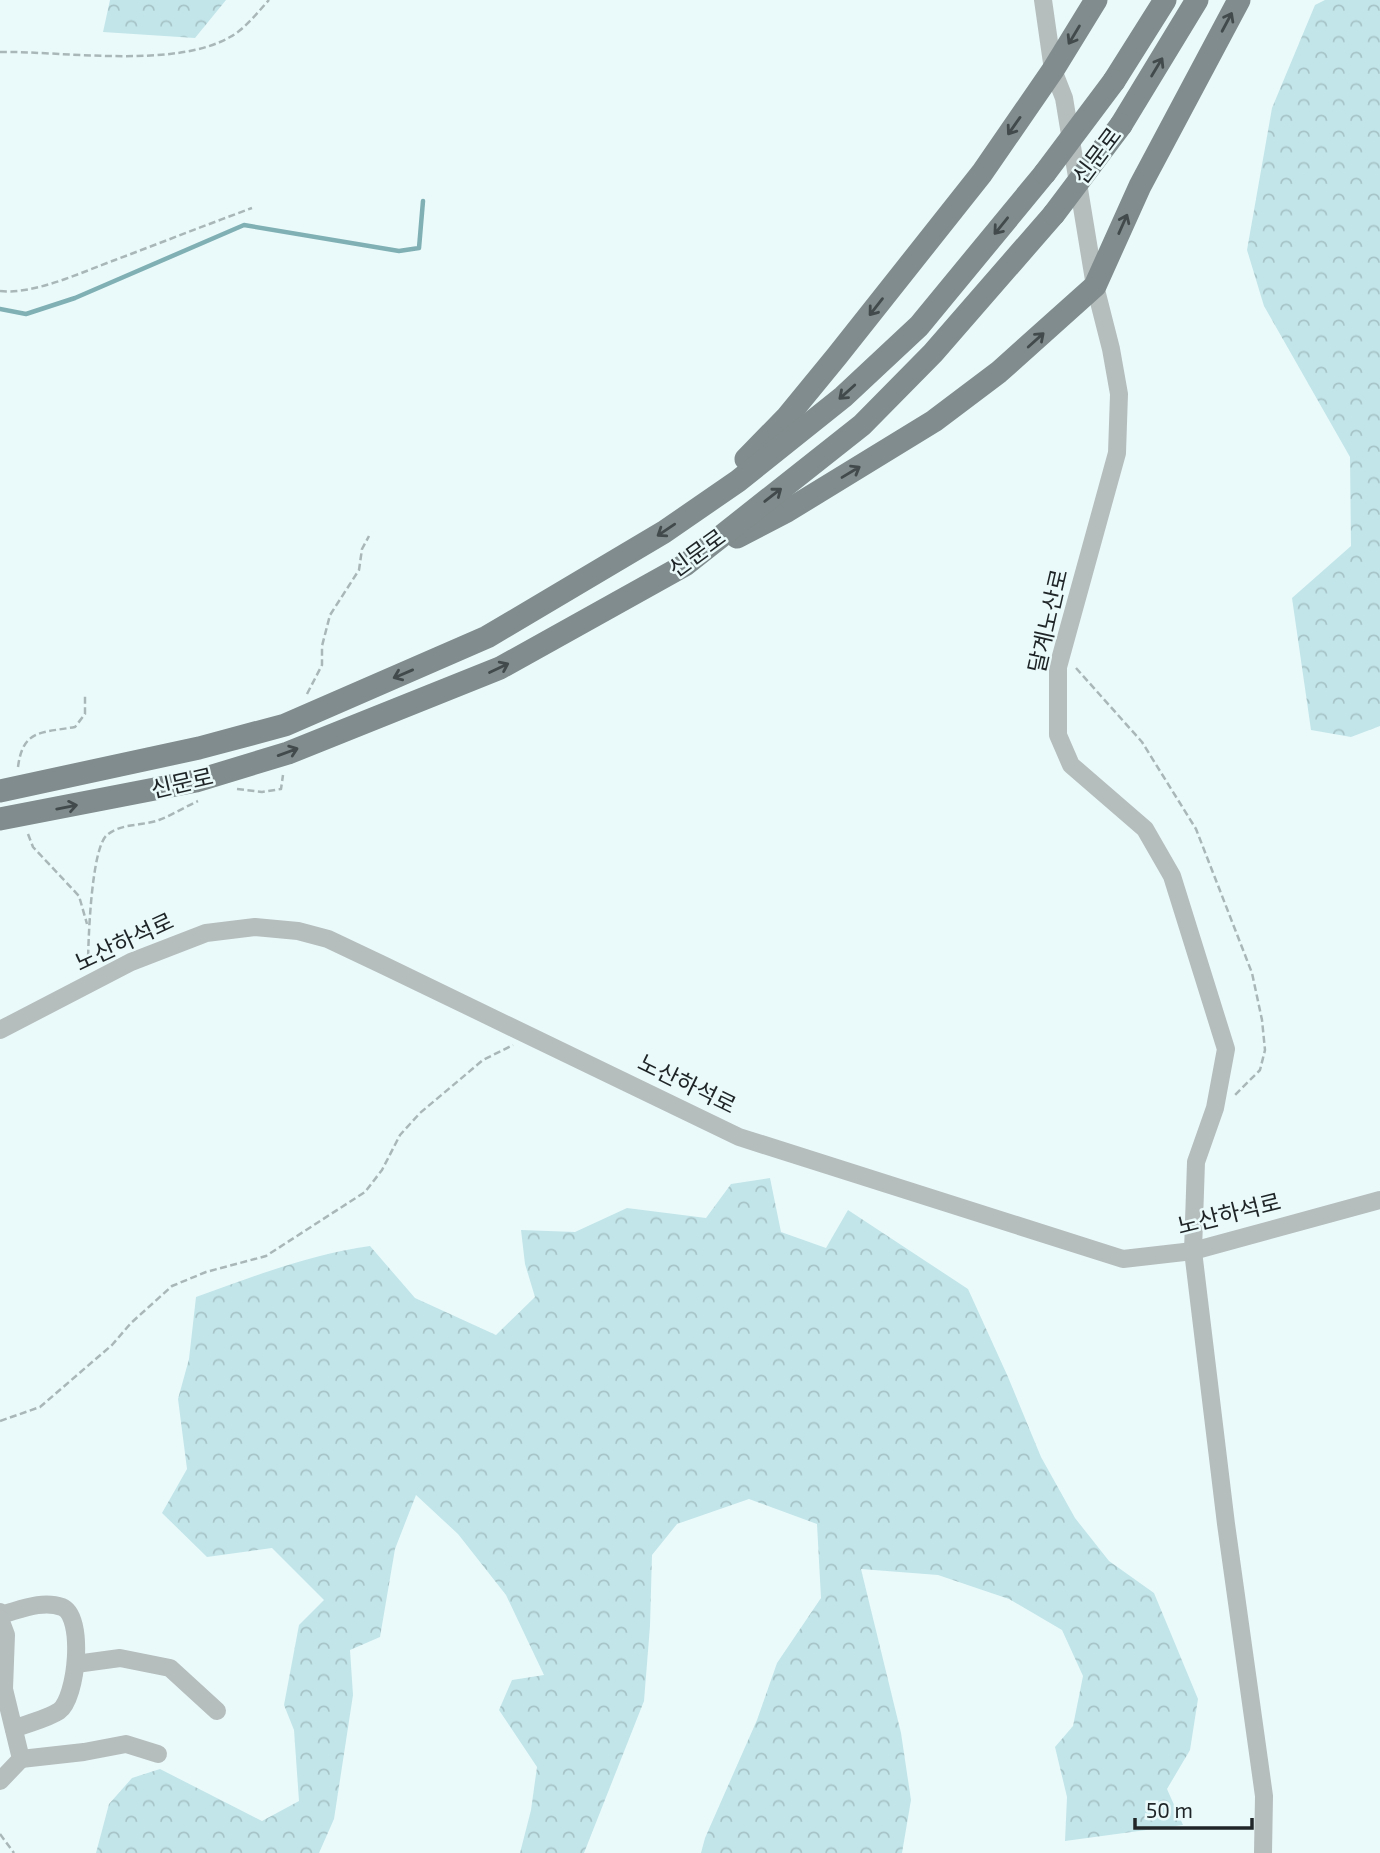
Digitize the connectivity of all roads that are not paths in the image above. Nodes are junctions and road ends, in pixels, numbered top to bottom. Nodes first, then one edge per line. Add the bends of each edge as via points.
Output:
1 (1043, 0) edge
2 (1096, 0) edge
3 (1165, 0) edge
4 (1197, 0) edge
5 (1239, 0) edge
6 (1053, 70) junction
7 (1096, 286) junction
8 (693, 510) junction
9 (685, 565) junction
10 (0, 791) edge
11 (0, 819) edge
12 (0, 1030) edge
13 (1380, 1200) edge
14 (1193, 1251) junction
15 (0, 1612) edge
16 (0, 1619) edge
17 (76, 1664) junction
18 (217, 1711) dead end
19 (14, 1729) junction
20 (158, 1754) dead end
21 (21, 1759) junction
22 (0, 1781) edge
23 (1263, 1853) edge

1 - 6 street, 달계노산로
2 -> 6 main road
3 -> 8 main road, 신문로, bridge via 1114,81 1045,173 919,326 843,397 738,481
9 -> 4 main road, 신문로, bridge via 862,425 933,354 1054,214 1121,125
7 -> 5 main road via 1139,186
6 - 7 street, 달계노산로 via 1064,98
6 -> 8 main road via 982,173 787,417
9 -> 7 main road via 787,511 934,421 999,372
7 - 14 street, 달계노산로 via 1119,394 1117,453 1058,667 1058,735 1071,765 1145,829 1172,876 1226,1049 1215,1108 1196,1162
8 -> 10 main road, 신문로 via 664,532 487,637 285,725
11 -> 9 main road, 신문로 via 196,781 288,752 500,668
12 - 14 street, 노산하석로 via 131,962 206,933 255,927 298,930 328,939 739,1137 1123,1259
13 - 14 street, 노산하석로
14 - 23 street, 달계노산로 via 1264,1796
15 - 17 street via 35,1605 62,1607 75,1624
16 - 19 street via 6,1635 4,1689
17 - 18 street via 120,1658 170,1668
17 - 19 street via 69,1694 59,1711
19 - 21 street
20 - 21 street via 126,1744
21 - 22 street

